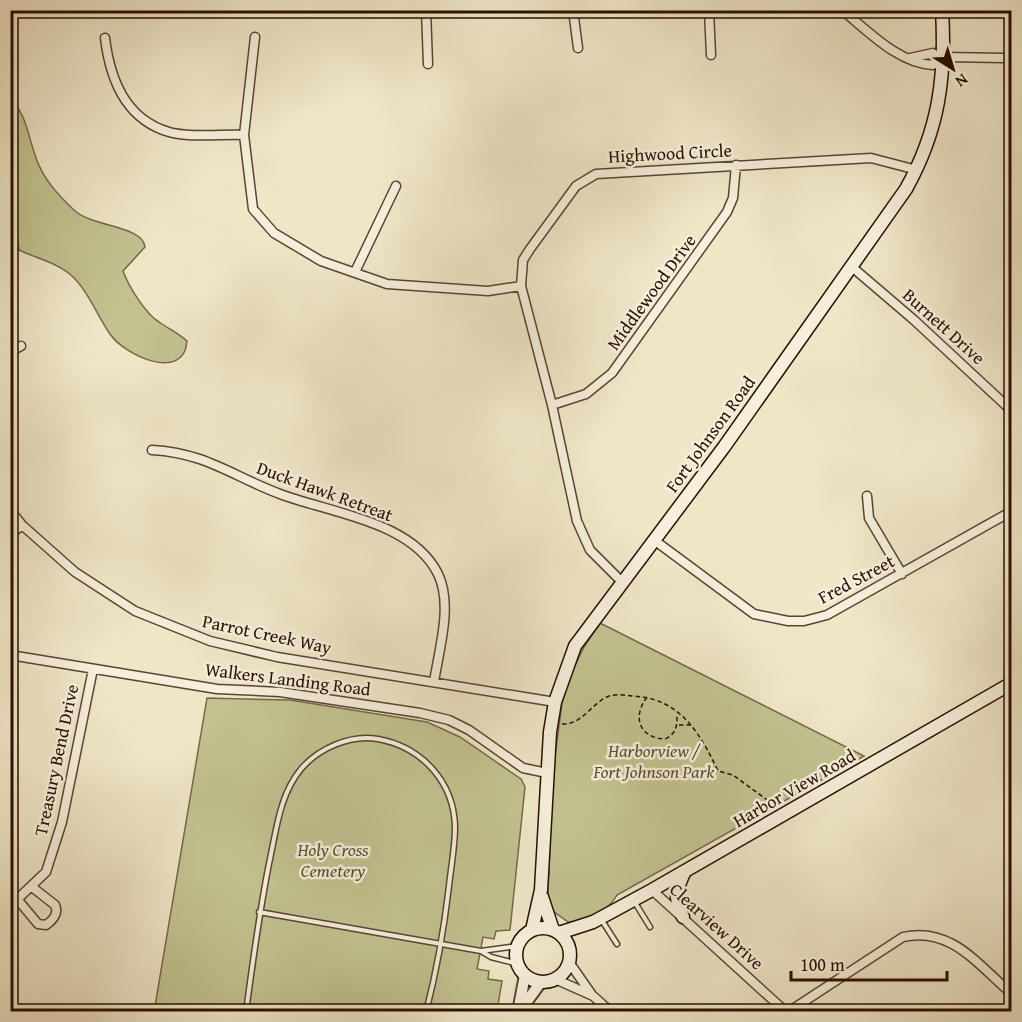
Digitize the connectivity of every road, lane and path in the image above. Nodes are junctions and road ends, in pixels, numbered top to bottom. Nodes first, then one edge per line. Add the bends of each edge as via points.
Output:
1 (426, 10) edge
2 (573, 10) edge
3 (719, 10) edge
4 (842, 10) edge
5 (942, 10) edge
6 (709, 11) edge
7 (255, 37) dead end
8 (105, 38) dead end
9 (578, 48) dead end
10 (711, 55) dead end
11 (941, 58) junction
12 (1004, 58) dead end
13 (428, 64) dead end
14 (244, 135) junction
15 (736, 165) junction
16 (917, 170) junction
17 (396, 186) dead end
18 (852, 267) junction
19 (355, 272) junction
20 (521, 286) junction
21 (21, 346) dead end
22 (10, 352) edge
23 (552, 405) junction
24 (1011, 411) edge
25 (152, 450) dead end
26 (867, 496) dead end
27 (10, 510) edge
28 (1011, 511) edge
29 (22, 525) junction
30 (10, 535) edge
31 (654, 540) junction
32 (902, 574) junction
33 (622, 582) junction
34 (10, 655) edge
35 (93, 669) junction
36 (434, 682) junction
37 (1011, 683) edge
38 (647, 697) junction
39 (555, 702) junction
40 (678, 713) junction
41 (552, 723) junction
42 (692, 724) junction
43 (678, 725) junction
44 (547, 773) junction
45 (782, 815) junction
46 (686, 871) junction
47 (32, 887) junction
48 (541, 890) junction
49 (652, 890) junction
50 (18, 900) junction
51 (633, 900) junction
52 (10, 906) edge
53 (259, 912) junction
54 (683, 917) junction
55 (597, 920) junction
56 (650, 927) dead end
57 (532, 930) junction
58 (556, 931) junction
59 (443, 944) junction
60 (617, 944) dead end
61 (518, 946) junction
62 (481, 951) junction
63 (569, 958) junction
64 (521, 969) junction
65 (555, 979) junction
66 (541, 982) junction
67 (1011, 994) edge
68 (592, 995) junction
69 (246, 1011) edge
70 (426, 1011) edge
71 (520, 1011) edge
72 (611, 1011) edge
73 (787, 1011) edge

1 - 13 street
2 - 9 street
3 - 6 street
4 - 11 street via 897,53 910,58 933,53
5 - 11 main road, Fort Johnson Road
6 - 10 street
7 - 14 street
8 - 14 street via 108,66 128,108 149,124 171,133
11 - 12 street
11 - 16 main road, Fort Johnson Road via 933,131
14 - 19 street via 252,209 274,233 321,261
15 - 16 street, Highwood Circle via 871,158
15 - 20 street, Highwood Circle via 623,171 587,178 576,186 523,260
15 - 23 street, Middlewood Drive via 733,198 722,221 625,357 595,388
16 - 18 main road, Fort Johnson Road
17 - 19 street
18 - 24 street, Burnett Drive
18 - 31 main road, Fort Johnson Road
19 - 20 street via 387,284 488,291
20 - 23 street, Highwood Circle
21 - 22 street
23 - 33 street, Highwood Circle via 580,531 590,550
25 - 36 street, Duck Hawk Retreat via 181,452 280,494 374,523 424,554 439,577 445,606
26 - 32 street via 869,518
27 - 29 street, Parrot Creek Way
28 - 32 street, Fred Street
29 - 30 street
29 - 36 street, Parrot Creek Way via 75,572 159,622 210,641 277,657
31 - 32 street, Fred Street via 754,614 775,620 804,621 827,615
31 - 33 main road, Fort Johnson Road
33 - 39 main road, Fort Johnson Road via 575,646
34 - 35 street, Walkers Landing Road
35 - 44 street, Walkers Landing Road via 217,689 280,692 420,713 449,720 523,768
35 - 47 street, Treasury Bend Drive via 62,822 46,872
36 - 39 street, Parrot Creek Way
37 - 45 main road, Harbor View Road
38 - 40 path
38 - 41 path via 609,696 572,724
38 - 43 path via 637,712 641,728 665,738
39 - 41 main road, Fort Johnson Road
40 - 42 path
40 - 43 path
41 - 44 main road, Fort Johnson Road
42 - 43 path
42 - 45 path via 716,761 718,771 733,776 774,804
44 - 48 main road, Fort Johnson Road
45 - 46 main road, Harbor View Road
46 - 49 main road, Harbor View Road
46 - 54 main road via 675,900
47 - 50 street, Treasury Bend Drive
47 - 50 street via 55,905 53,920 46,925 38,924
48 - 57 main road, Fort Johnson Road
48 - 58 main road, Fort Johnson Road
49 - 51 main road, Harbor View Road
49 - 54 street, Clearview Drive
50 - 52 street, Treasury Bend Drive
51 - 55 main road, Harbor View Road
51 - 56 lane
53 - 59 lane
53 - 59 lane via 280,810 301,769 345,740 374,738 390,741 422,757 449,797 455,827
53 - 69 lane
54 - 73 street, Clearview Drive
55 - 58 main road, Harbor View Road
55 - 60 lane
55 - 63 main road, Harbor View Road via 577,938
57 - 58 main road
57 - 61 main road
58 - 63 main road via 568,945
59 - 62 lane
59 - 70 lane
61 - 62 lane
61 - 64 main road
62 - 64 lane
63 - 65 main road
63 - 68 street
64 - 66 main road
64 - 71 street
65 - 66 main road
65 - 68 street
66 - 71 street
67 - 73 street via 952,942 921,933 903,937
68 - 72 street

